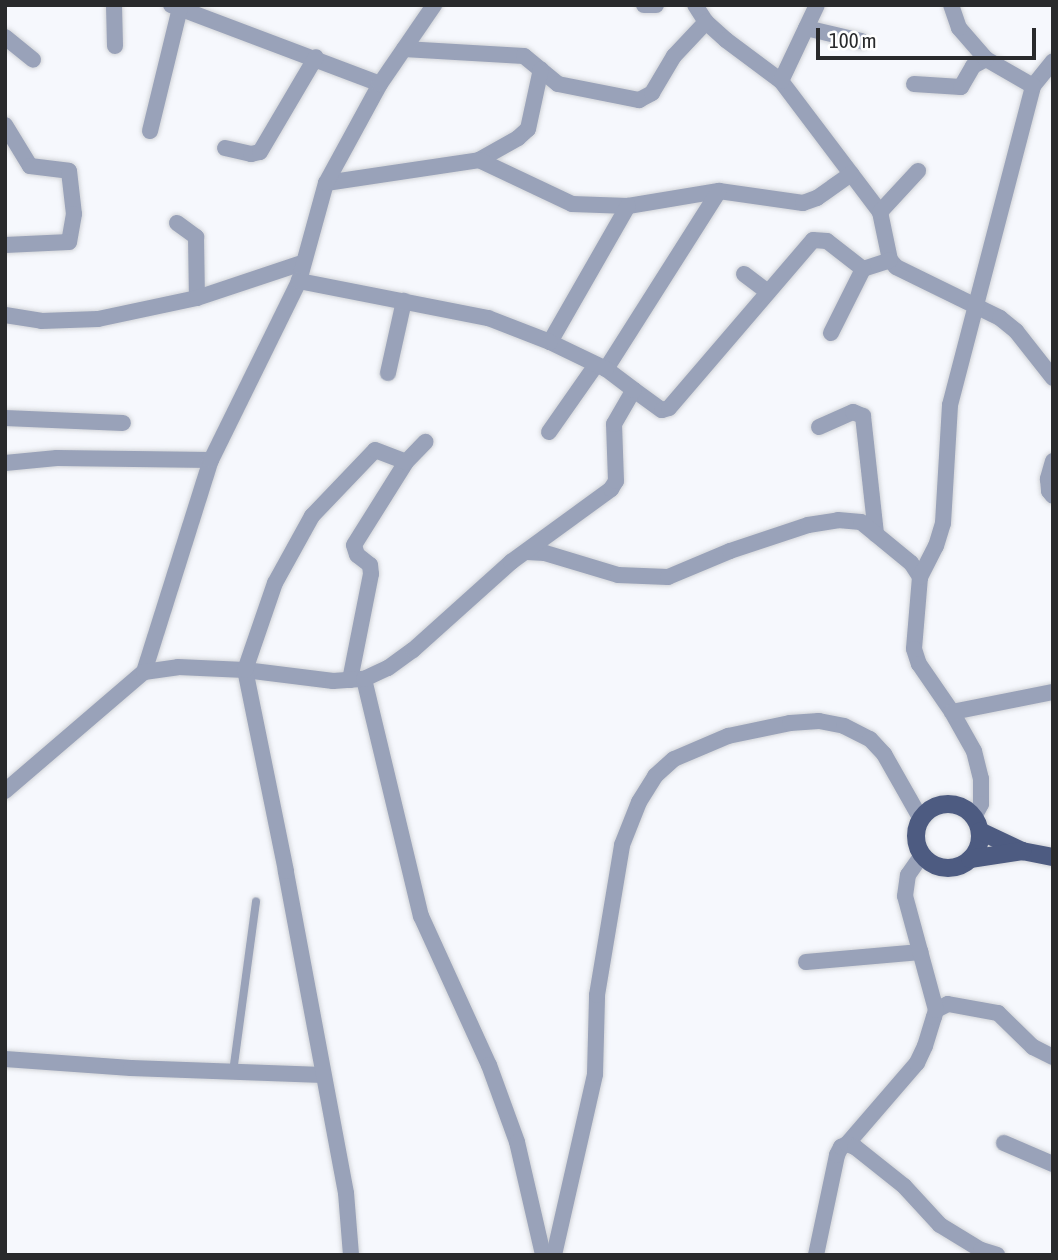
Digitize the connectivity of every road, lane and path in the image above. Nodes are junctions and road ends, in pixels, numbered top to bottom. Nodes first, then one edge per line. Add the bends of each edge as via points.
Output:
1 (114, 5) edge
2 (433, 5) edge
3 (644, 5) edge
4 (656, 5) edge
5 (695, 5) edge
6 (951, 5) edge
7 (176, 7) edge
8 (811, 7) edge
9 (706, 22) junction
10 (806, 28) junction
11 (5, 37) edge
12 (861, 41) dead end
13 (115, 46) dead end
14 (404, 48) junction
15 (316, 57) junction
16 (986, 59) junction
17 (33, 60) dead end
18 (1053, 61) edge
19 (541, 69) junction
20 (781, 81) junction
21 (380, 84) junction
22 (914, 84) dead end
23 (1033, 86) junction
24 (5, 125) edge
25 (150, 131) dead end
26 (225, 148) dead end
27 (478, 160) junction
28 (918, 171) dead end
29 (850, 174) junction
30 (326, 183) junction
31 (719, 191) junction
32 (628, 206) junction
33 (880, 212) junction
34 (177, 223) dead end
35 (5, 245) edge
36 (890, 260) junction
37 (302, 263) junction
38 (863, 269) junction
39 (744, 274) dead end
40 (299, 281) junction
41 (768, 292) junction
42 (197, 299) junction
43 (404, 300) junction
44 (977, 304) junction
45 (5, 315) edge
46 (831, 333) dead end
47 (550, 342) junction
48 (601, 367) junction
49 (388, 373) dead end
50 (1053, 376) edge
51 (634, 390) junction
52 (5, 418) edge
53 (124, 423) dead end
54 (819, 427) dead end
55 (548, 432) dead end
56 (425, 442) dead end
57 (211, 460) junction
58 (1053, 461) edge
59 (406, 462) junction
60 (5, 463) edge
61 (1053, 496) edge
62 (876, 534) junction
63 (527, 552) junction
64 (920, 577) junction
65 (245, 670) junction
66 (144, 672) junction
67 (357, 680) junction
68 (1053, 692) edge
69 (952, 712) junction
70 (5, 791) edge
71 (921, 819) junction
72 (977, 824) junction
73 (1022, 851) junction
74 (922, 855) junction
75 (1053, 857) edge
76 (970, 859) junction
77 (256, 902) dead end
78 (921, 952) junction
79 (806, 962) dead end
80 (936, 1010) junction
81 (1053, 1057) edge
82 (5, 1059) edge
83 (233, 1072) junction
84 (323, 1075) junction
85 (1004, 1143) dead end
86 (847, 1144) junction
87 (1053, 1164) edge
88 (960, 1247) edge
89 (351, 1255) edge
90 (543, 1255) edge
91 (554, 1255) edge
92 (816, 1255) edge
93 (996, 1255) edge

1 - 13 street
2 - 14 street
3 - 4 street
5 - 9 street
6 - 16 street via 958,29
7 - 15 street
7 - 25 street
8 - 10 street
9 - 19 street via 674,56 646,99 558,84
9 - 20 street
10 - 12 street
10 - 20 street
11 - 17 street
14 - 19 street via 524,57
14 - 21 street
15 - 21 street
15 - 26 street via 260,152
16 - 22 street via 973,66 961,87
16 - 23 street
18 - 23 street
19 - 27 street via 527,129
20 - 29 street
21 - 30 street
23 - 44 street
24 - 35 street via 30,166 69,171 74,215 69,242
27 - 30 street
27 - 32 street via 572,204
28 - 33 street
29 - 31 street via 817,198 803,202
29 - 33 street
30 - 37 street
31 - 32 street
31 - 48 street
32 - 47 street
33 - 36 street
34 - 42 street via 196,237
36 - 38 street
36 - 44 street via 896,267
37 - 40 street
37 - 42 street
38 - 41 street via 827,242 813,240
38 - 46 street
39 - 41 street
40 - 43 street
40 - 57 street
41 - 51 street via 668,408 662,410
42 - 45 street via 66,322
43 - 47 street via 488,318
43 - 49 street
44 - 50 street via 1016,331
44 - 64 street via 950,405 943,523
47 - 48 street
48 - 51 street
48 - 55 street
51 - 63 street via 614,424 616,481 611,489
52 - 53 street
54 - 62 street via 853,412 863,416
56 - 59 street
57 - 60 street via 57,458
57 - 66 street
58 - 61 street via 1048,479
59 - 65 street via 375,450 312,516 275,583
59 - 67 street via 355,545 371,573
62 - 63 street via 861,522 808,525 692,569 655,578 618,575
62 - 64 street via 911,562
63 - 67 street via 413,650 388,668
64 - 69 street via 914,649
65 - 66 street via 178,667
65 - 67 street
65 - 84 street
66 - 70 street
67 - 90 street via 421,916 503,1103 517,1142
68 - 69 street
69 - 72 street via 974,751 981,779
71 - 72 main road via 932,808 947,804 962,807
71 - 74 main road via 916,841
71 - 91 street via 884,754 870,739 844,726 819,721 728,736 674,759 654,776 622,845 597,995 595,1074
72 - 73 main road
72 - 76 main road via 978,847
73 - 75 main road
73 - 76 main road
74 - 76 main road via 934,865 949,868
74 - 78 street via 905,886
77 - 83 lane
78 - 79 street
78 - 80 street
80 - 81 street via 948,1004 998,1013 1033,1047
80 - 86 street via 922,1054
82 - 83 street
83 - 84 street
84 - 89 street via 346,1193
85 - 87 street
86 - 88 street via 904,1186
86 - 92 street via 837,1155
88 - 93 street

